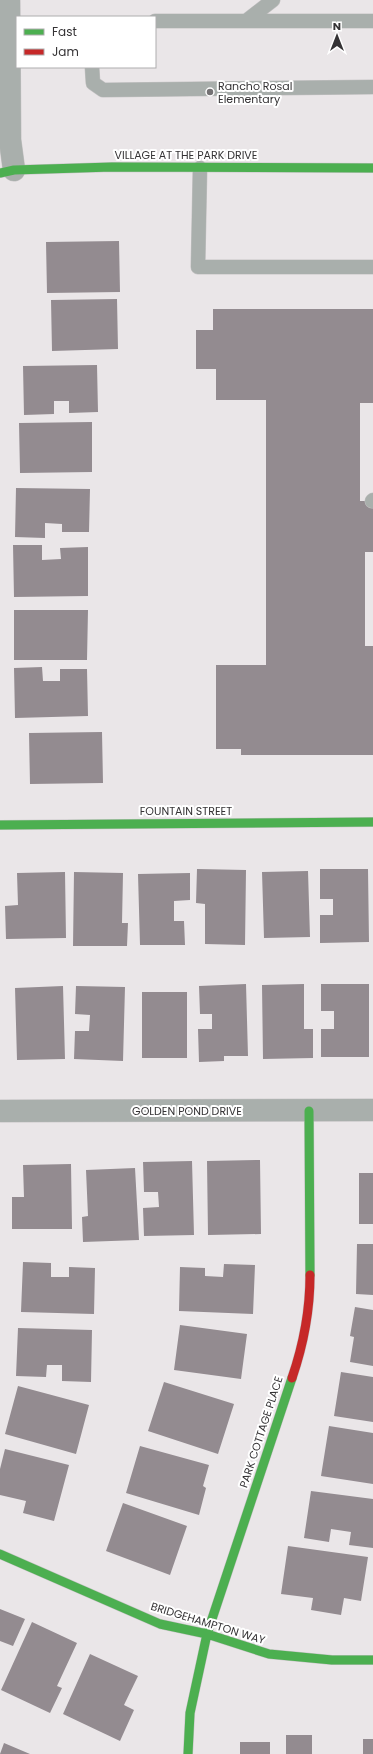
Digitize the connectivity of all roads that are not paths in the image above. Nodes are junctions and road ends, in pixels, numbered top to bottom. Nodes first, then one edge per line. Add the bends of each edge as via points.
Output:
1 (273, 0) edge
2 (11, 14) edge
3 (156, 21) edge
4 (246, 21) junction
5 (373, 21) edge
6 (92, 68) edge
7 (373, 87) edge
8 (200, 168) junction
9 (373, 168) edge
10 (7, 172) edge
11 (373, 267) edge
12 (373, 822) edge
13 (0, 825) edge
14 (373, 1110) edge
15 (0, 1111) edge
16 (308, 1111) junction
17 (0, 1554) edge
18 (207, 1634) junction
19 (373, 1660) edge
20 (188, 1754) edge

1 - 4 lane
2 - 10 street via 10,140
3 - 4 lane
4 - 5 lane
6 - 7 lane via 93,83 103,90
8 - 9 street, VILLAGE AT THE PARK DRIVE
8 - 10 street, VILLAGE AT THE PARK DRIVE via 112,167
8 - 11 lane via 198,267
12 - 13 street, FOUNTAIN STREET
14 - 16 street, GOLDEN POND DRIVE
15 - 16 street, GOLDEN POND DRIVE
16 - 18 street, PARK COTTAGE PLACE via 310,1293 299,1357
17 - 18 street, BRIDGEHAMPTON WAY via 160,1624
18 - 19 street, BRIDGEHAMPTON WAY via 269,1654 332,1660
18 - 20 street, PARK COTTAGE PLACE via 190,1713

